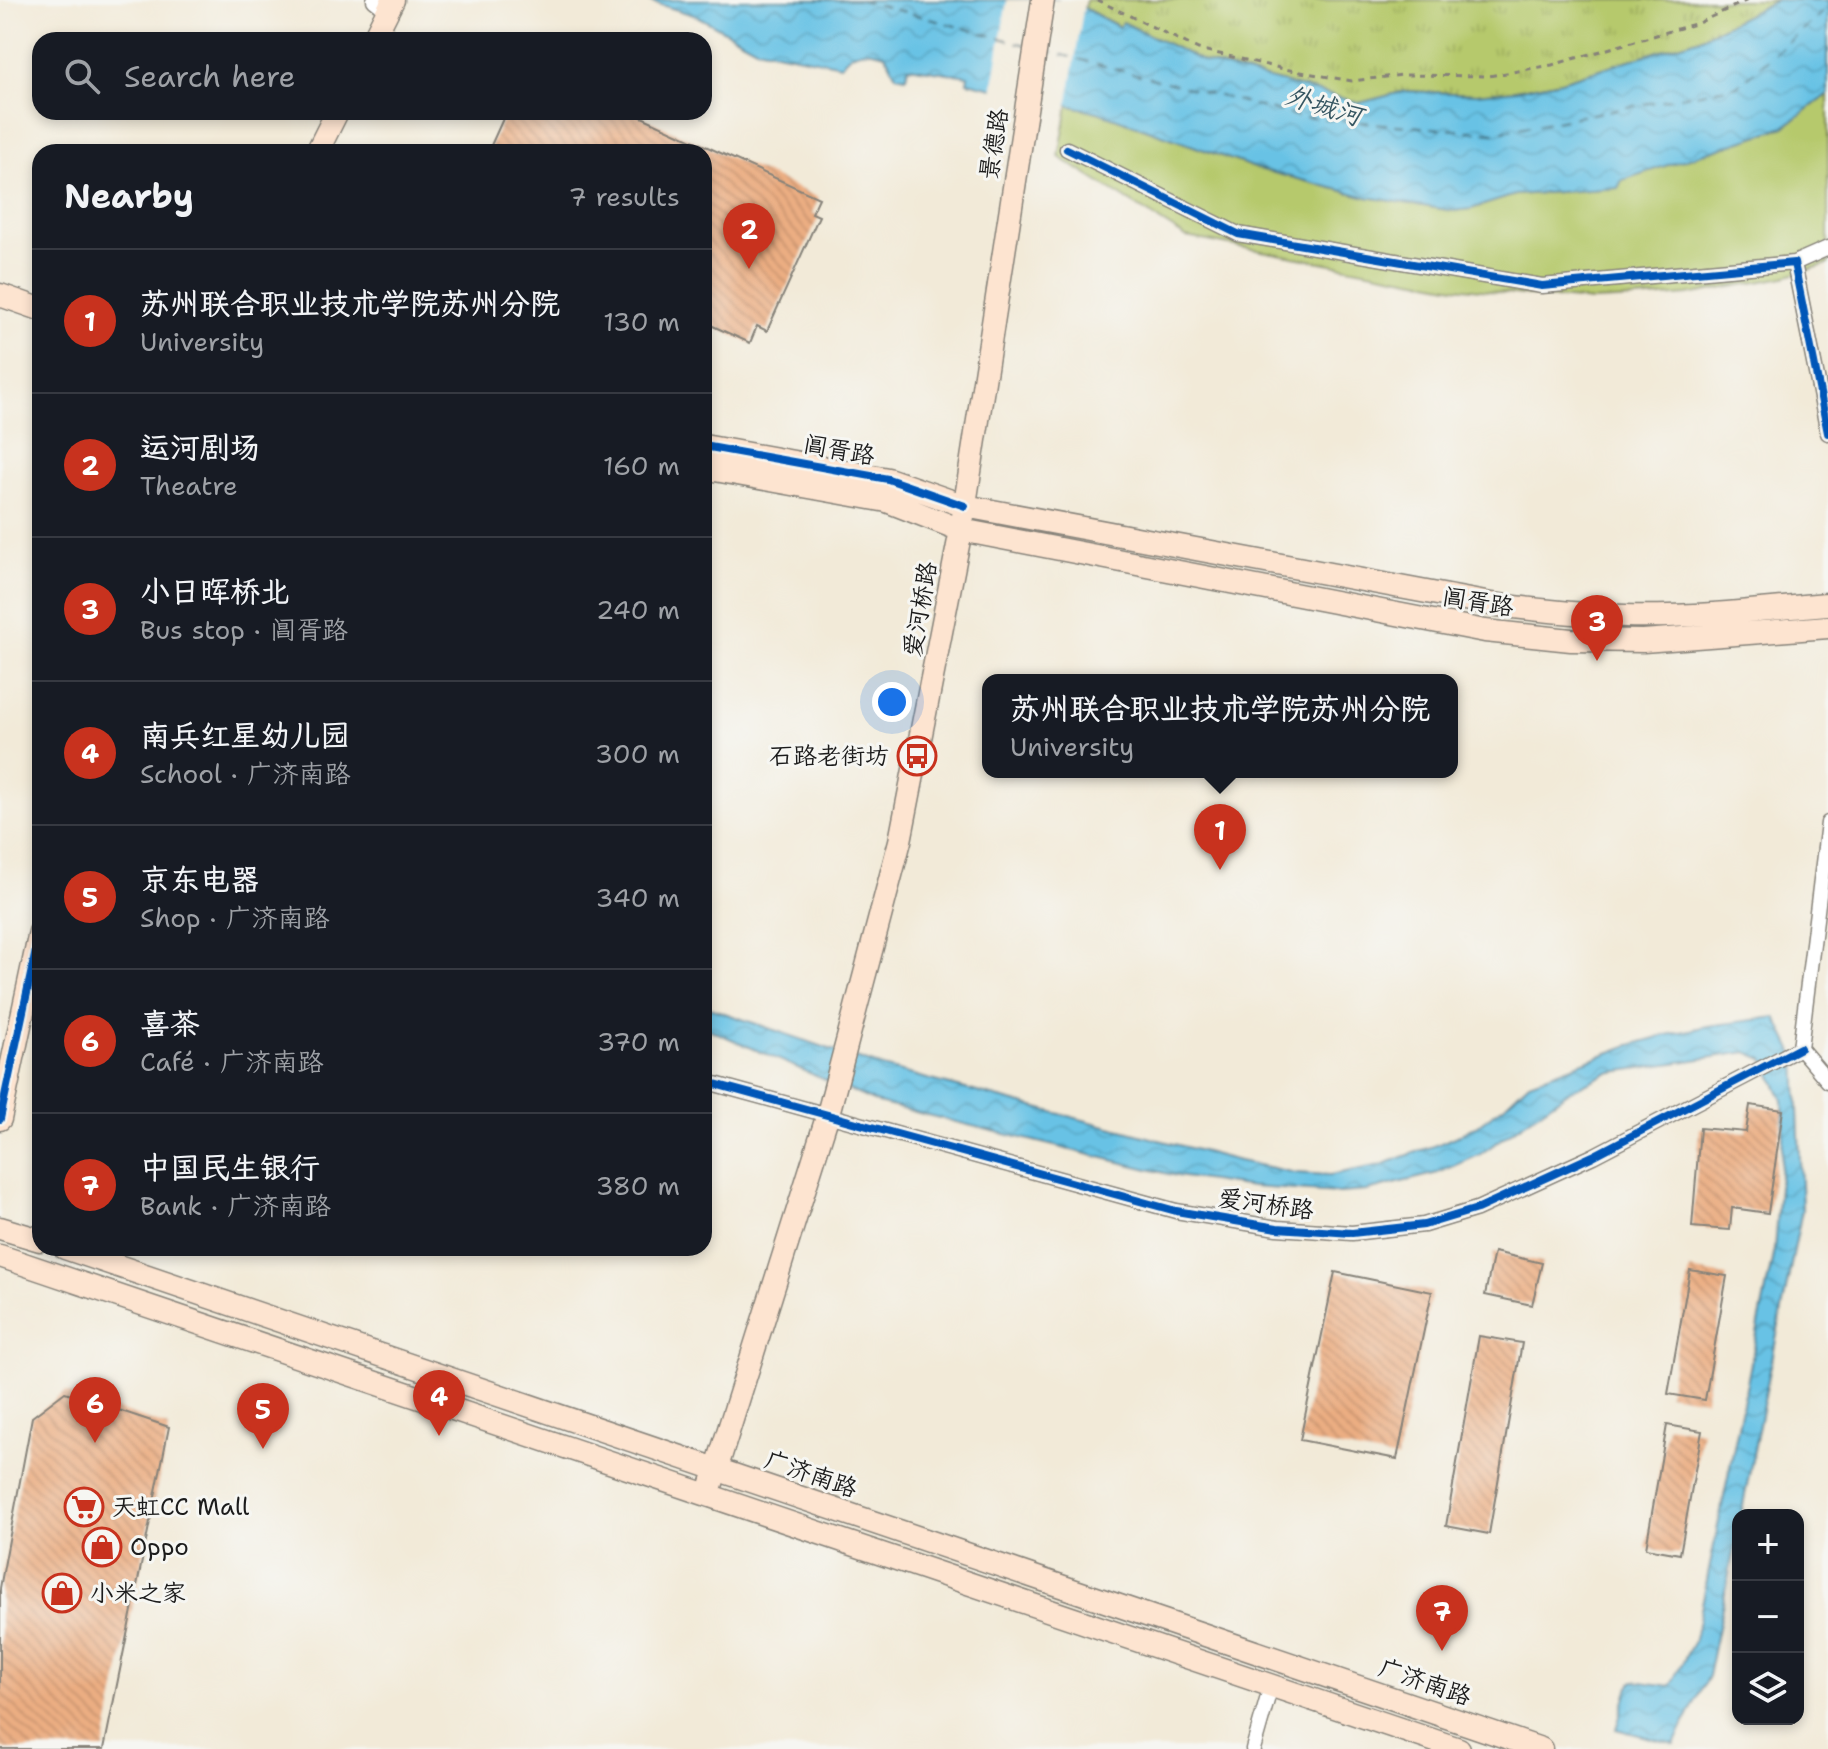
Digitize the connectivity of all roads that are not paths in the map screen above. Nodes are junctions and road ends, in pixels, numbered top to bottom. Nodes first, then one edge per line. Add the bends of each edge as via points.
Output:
1 (1043, 0) edge
2 (385, 4) edge
3 (376, 32) edge
4 (333, 120) edge
5 (321, 144) edge
6 (1067, 149) dead end
7 (1828, 248) edge
8 (1794, 263) junction
9 (0, 295) edge
10 (996, 295) joint
11 (32, 306) edge
12 (1828, 433) edge
13 (712, 447) edge
14 (712, 469) edge
15 (965, 506) junction
16 (961, 530) junction
17 (1828, 604) edge
18 (1828, 627) edge
19 (1828, 823) edge
20 (32, 969) edge
21 (1798, 1049) junction
22 (1828, 1081) edge
23 (712, 1083) edge
24 (829, 1107) junction
25 (0, 1119) edge
26 (0, 1228) edge
27 (32, 1238) edge
28 (0, 1256) edge
29 (89, 1256) edge
30 (717, 1469) junction
31 (709, 1494) junction
32 (1271, 1686) junction
33 (1253, 1749) edge
34 (1459, 1749) edge
35 (1541, 1749) edge

1 - 10 main road, 景德路
2 - 3 main road
4 - 5 main road
6 - 8 street via 1238,234 1542,286
7 - 8 street
8 - 12 street
9 - 11 main road
10 - 15 main road, 爱河桥路
13 - 15 main road, 阊胥路 via 888,479
14 - 16 main road, 阊胥路 via 887,501
15 - 16 main road, 爱河桥路
15 - 17 main road, 阊胥路 via 1535,610 1669,616
16 - 18 main road, 阊胥路 via 1501,633 1643,641
16 - 24 main road, 爱河桥路 via 906,814
19 - 21 street
20 - 25 main road
21 - 22 street
21 - 24 street, 爱河桥路 via 1593,1156 1477,1209 1424,1225 1352,1233 1277,1228 1176,1211
23 - 24 street, 爱河桥路
24 - 30 main road, 爱河桥路
26 - 27 main road
28 - 31 main road
29 - 30 main road, 广济南路
30 - 31 main road, 爱河桥路
30 - 35 main road, 广济南路
31 - 32 main road
32 - 33 street
32 - 34 main road

